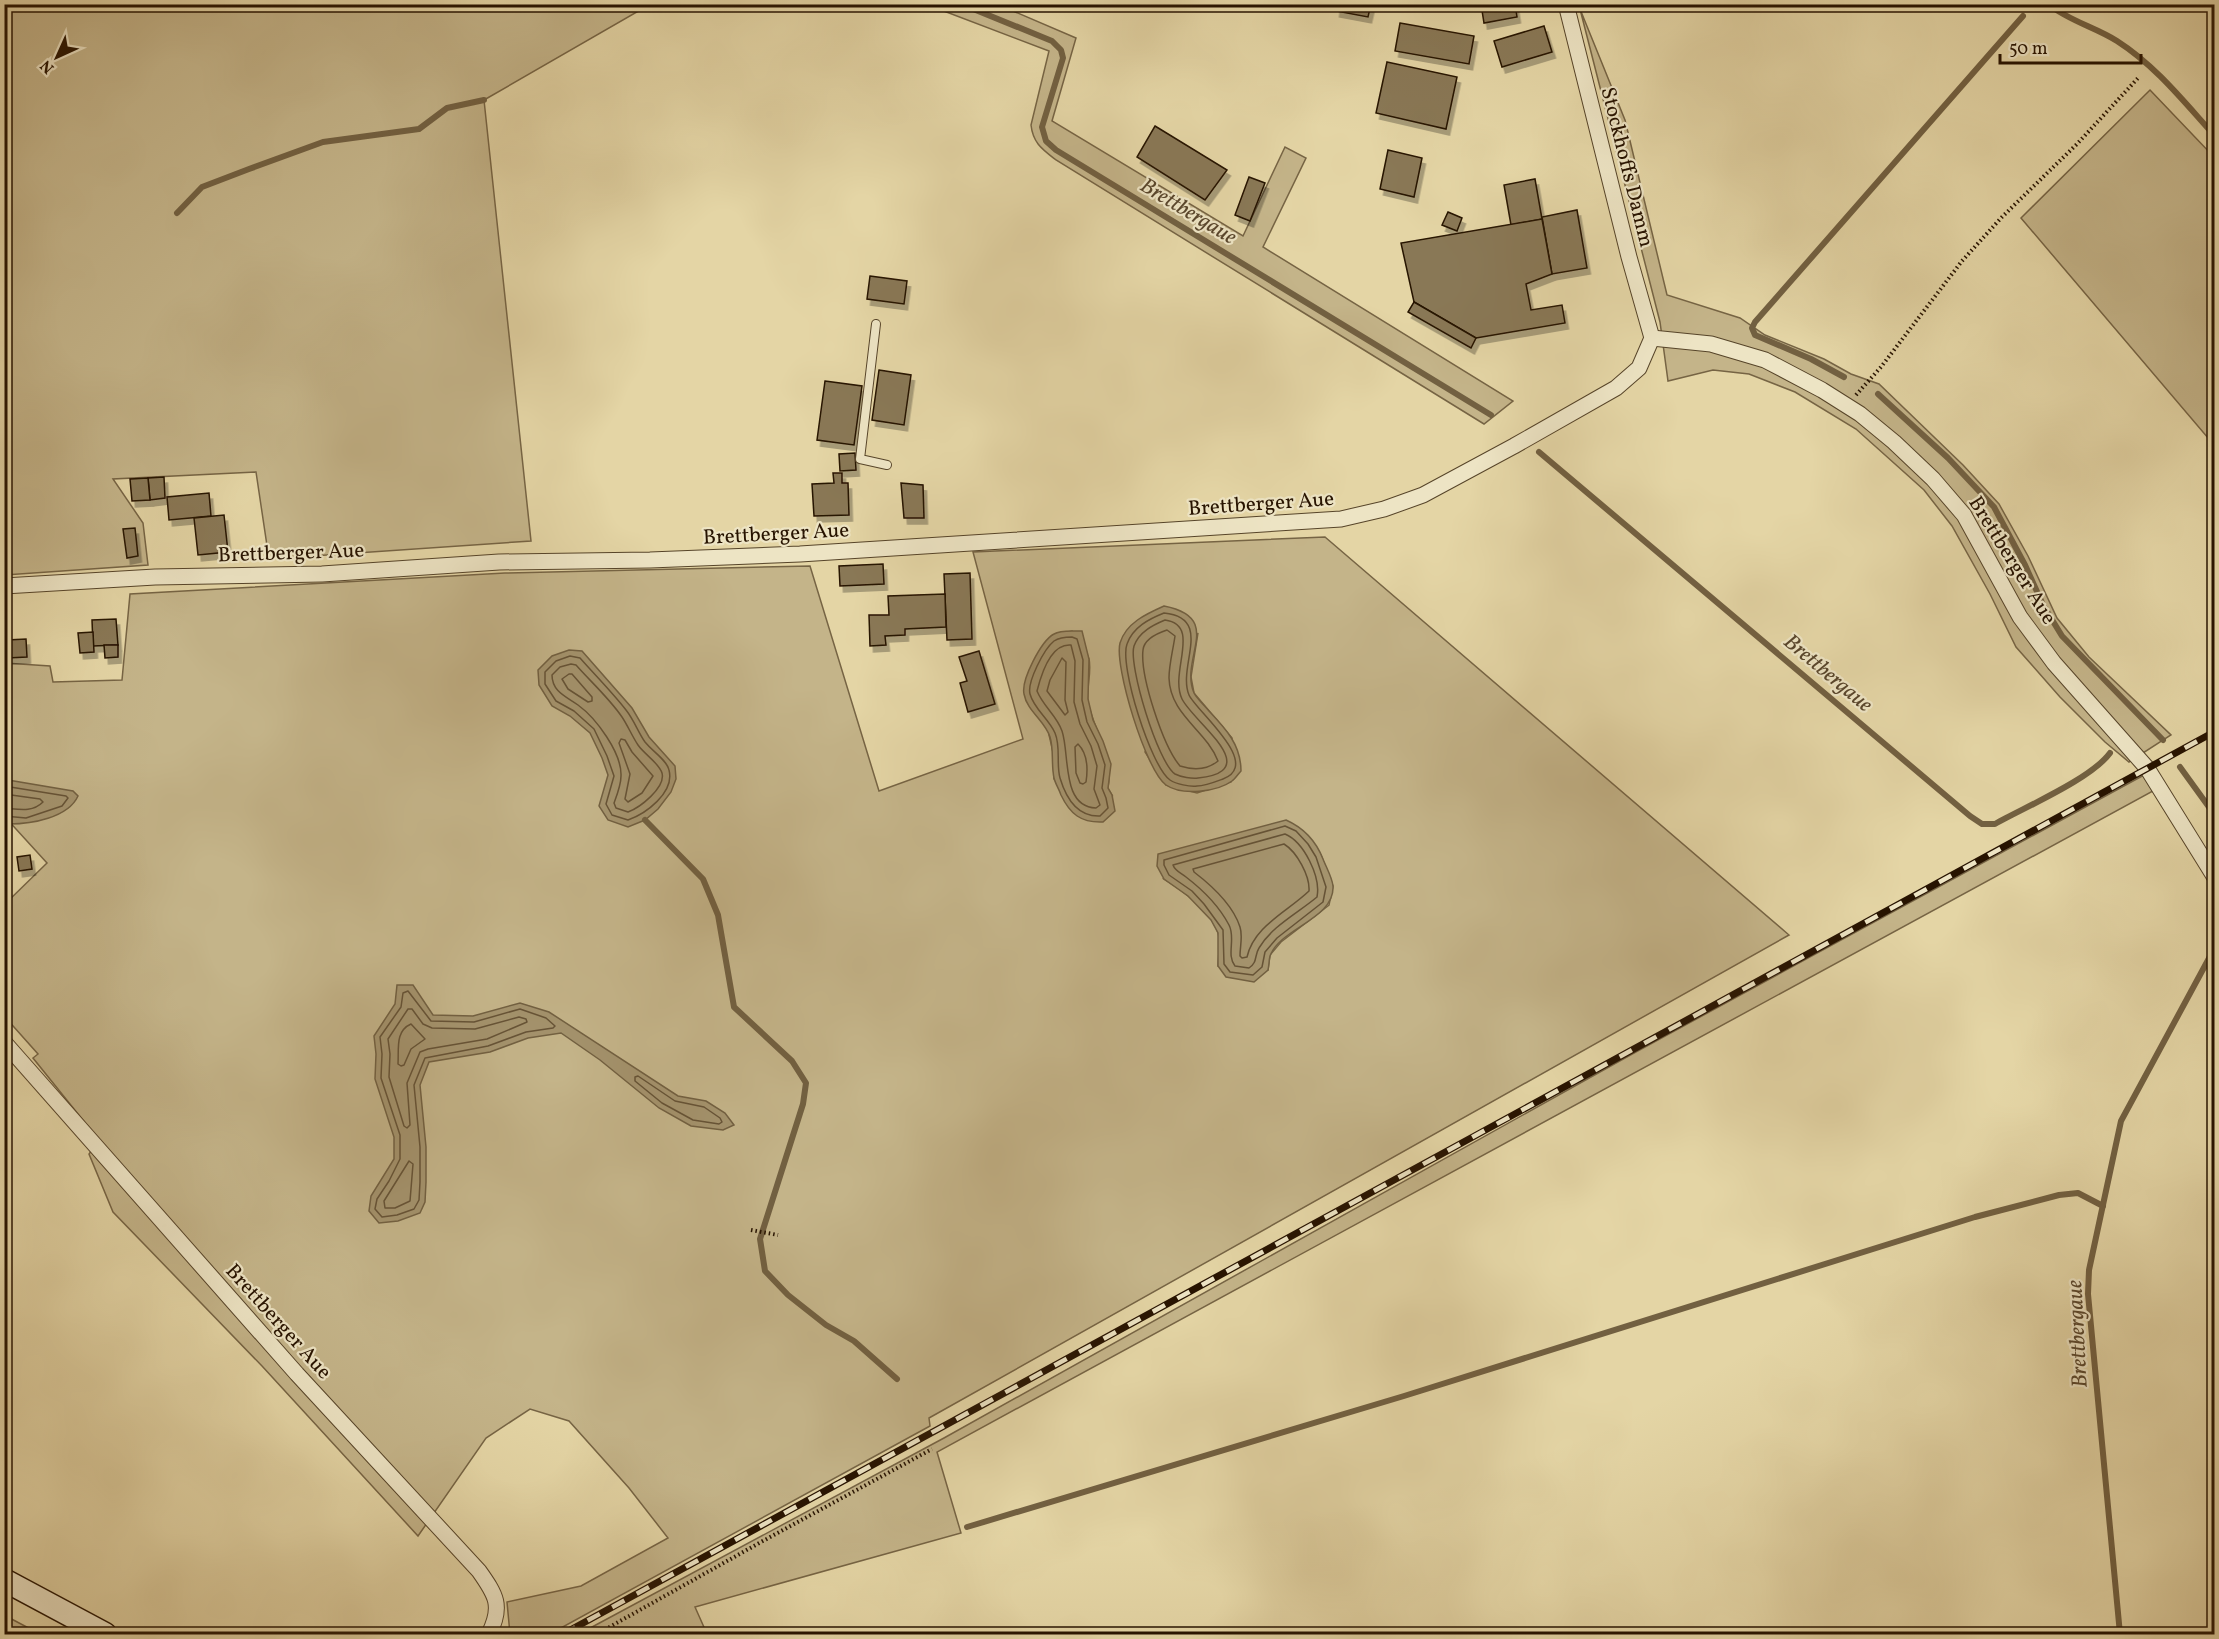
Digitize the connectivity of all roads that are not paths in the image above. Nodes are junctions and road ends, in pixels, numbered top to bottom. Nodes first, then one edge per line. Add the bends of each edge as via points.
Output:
1 (1566, 4) edge
2 (876, 324) dead end
3 (1652, 338) junction
4 (887, 465) dead end
5 (4, 586) edge
6 (2214, 876) edge
7 (4, 1042) edge
8 (4, 1580) edge
9 (105, 1635) edge
10 (489, 1635) edge

1 - 3 street, Stockhoffs Damm
2 - 4 lane via 860,459
3 - 5 street, Brettberger Aue via 1639,368 1616,388 1423,495 1341,519 800,554 499,562 322,574 155,577
3 - 6 street, Brettberger Aue via 1711,344 1765,360 1860,414 1933,479 1964,515 2020,617 2055,663 2148,768
7 - 10 street, Brettberger Aue via 297,1374 479,1570 494,1593 498,1618
8 - 9 main road

